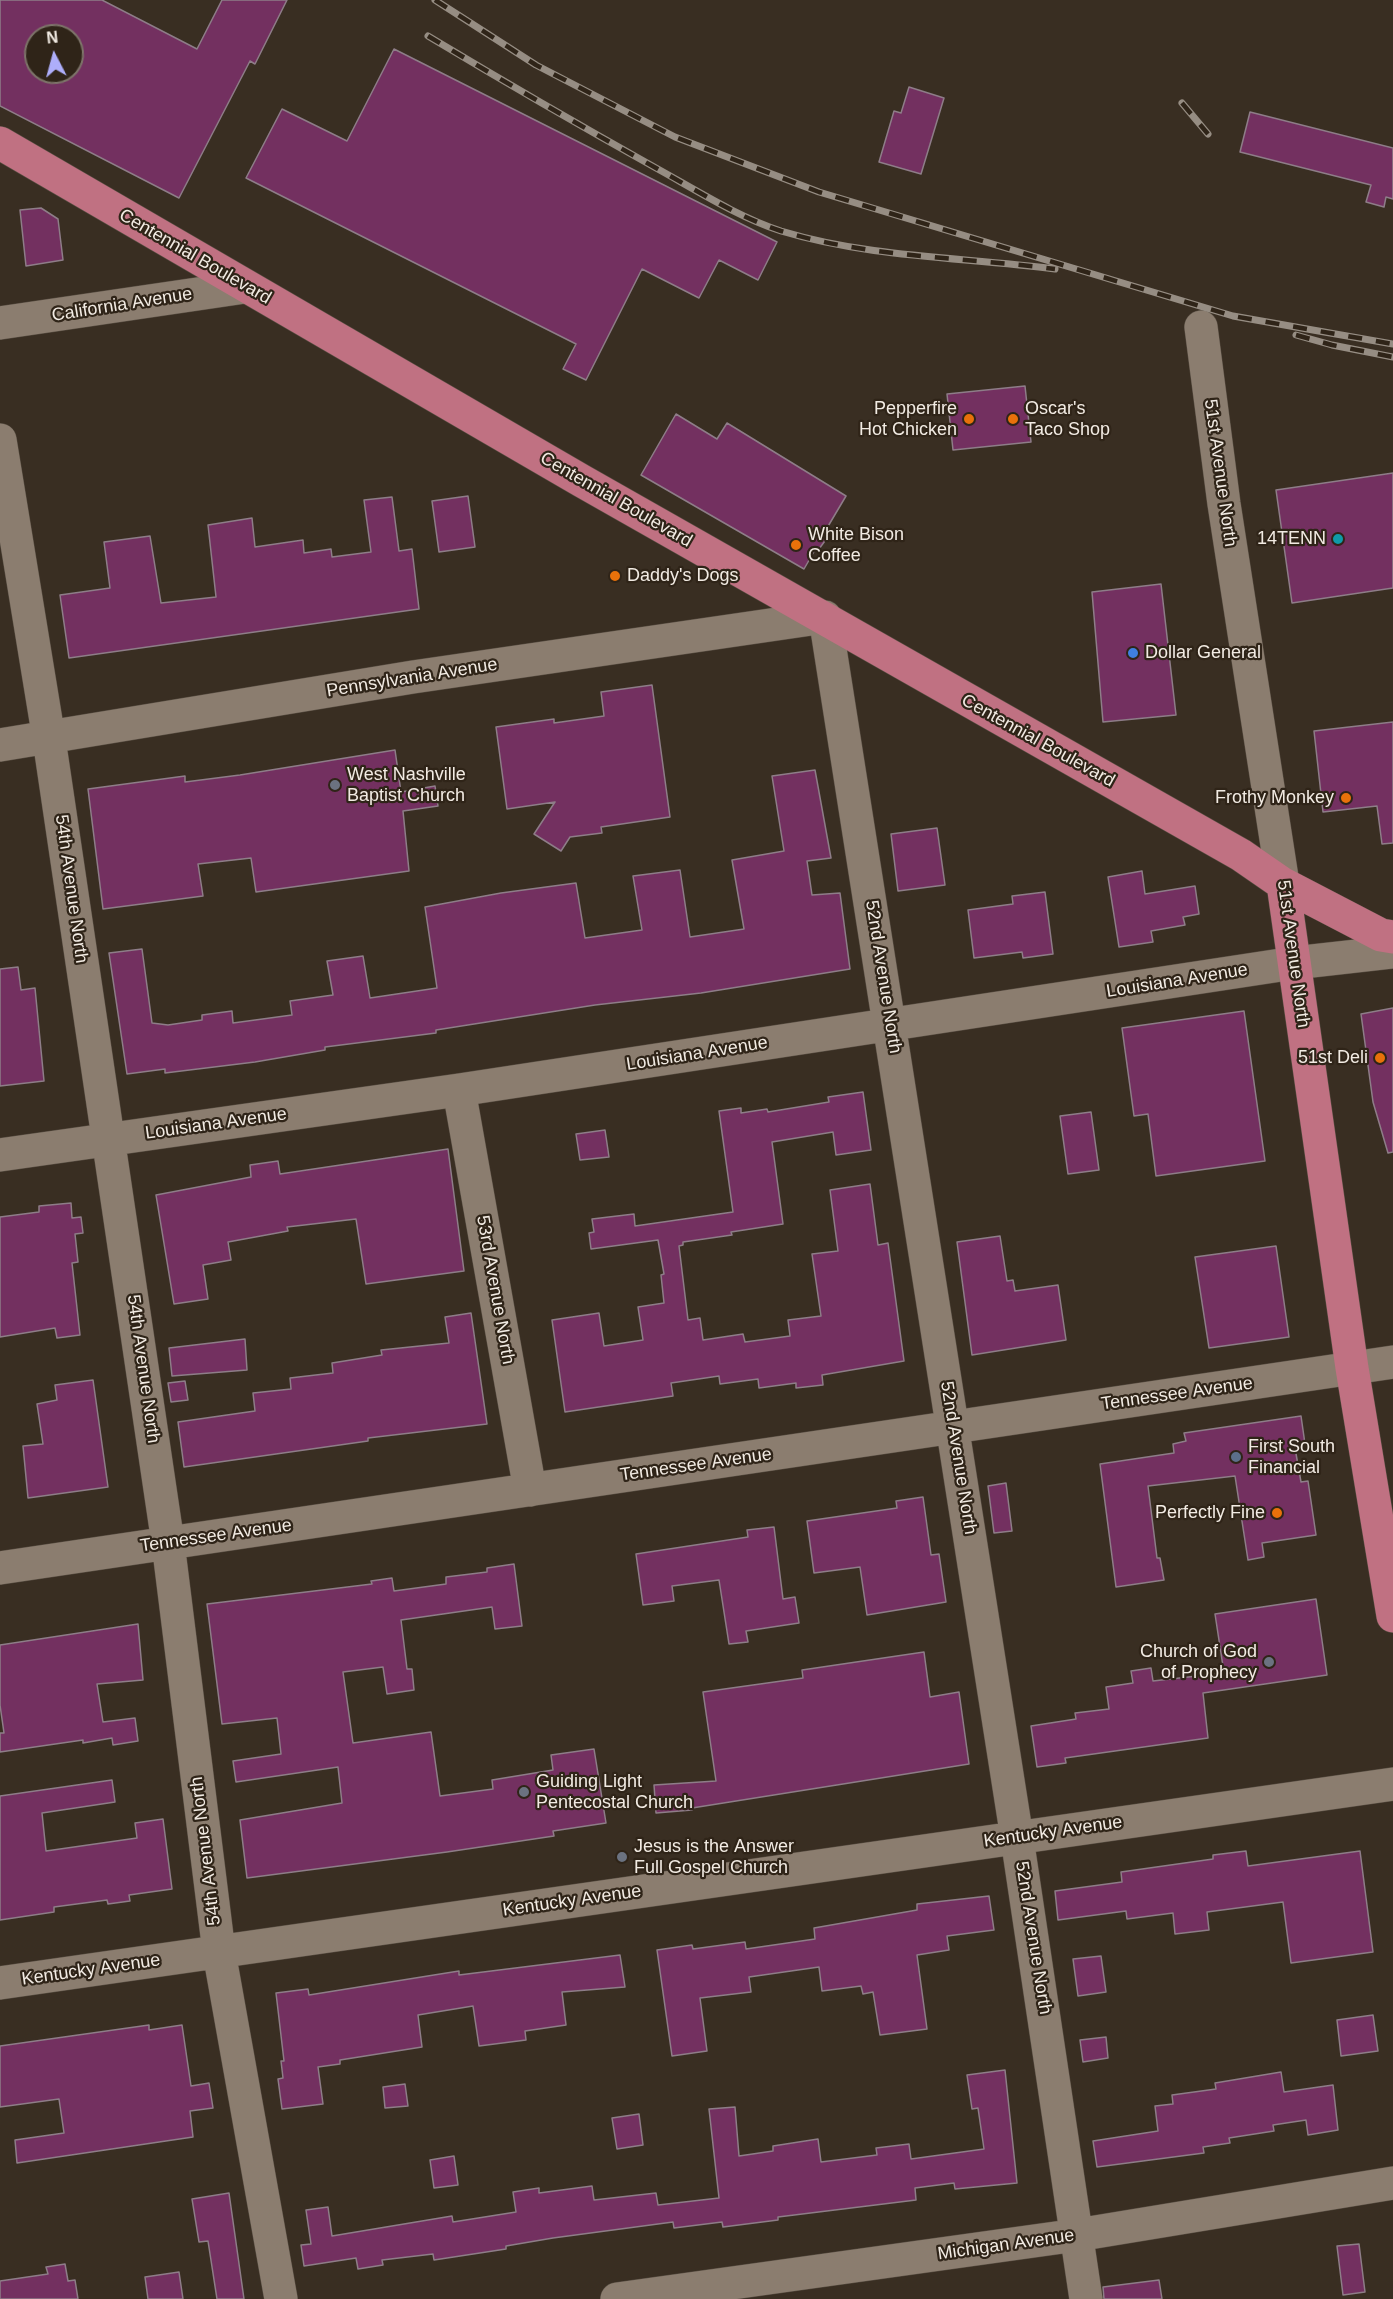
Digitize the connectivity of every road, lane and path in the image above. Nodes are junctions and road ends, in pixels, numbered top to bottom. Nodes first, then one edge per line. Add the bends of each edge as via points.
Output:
1 (0, 143) edge
2 (245, 287) junction
3 (0, 323) edge
4 (1201, 327) dead end
5 (0, 440) edge
6 (825, 617) junction
7 (49, 739) junction
8 (0, 745) edge
9 (1283, 884) junction
10 (1393, 937) edge
11 (1393, 952) edge
12 (1294, 963) junction
13 (890, 1024) junction
14 (459, 1090) junction
15 (107, 1140) junction
16 (0, 1155) edge
17 (1393, 1362) edge
18 (1353, 1368) junction
19 (953, 1427) junction
20 (530, 1490) junction
21 (168, 1543) junction
22 (0, 1568) edge
23 (1393, 1616) edge
24 (1393, 1784) edge
25 (1017, 1838) junction
26 (219, 1952) junction
27 (0, 1983) edge
28 (1393, 2183) edge
29 (1077, 2235) junction
30 (281, 2299) edge
31 (617, 2299) edge
32 (1086, 2299) edge

1 - 2 main road, Centennial Boulevard
2 - 3 street, California Avenue
2 - 6 main road, Centennial Boulevard
4 - 9 street, 51st Avenue North via 1224,504
5 - 7 street, 54th Avenue North
6 - 7 street, Pennsylvania Avenue via 413,677
6 - 9 main road, Centennial Boulevard via 1241,855
6 - 13 street, 52nd Avenue North
7 - 8 street, Pennsylvania Avenue
7 - 15 street, 54th Avenue North
9 - 10 main road, Centennial Boulevard
9 - 12 main road, 51st Avenue North
11 - 12 street, Louisiana Avenue
12 - 13 street, Louisiana Avenue
12 - 18 main road, 51st Avenue North
13 - 14 street, Louisiana Avenue
13 - 19 street, 52nd Avenue North
14 - 15 street, Louisiana Avenue
14 - 20 street, 53rd Avenue North
15 - 16 street, Louisiana Avenue
15 - 21 street, 54th Avenue North
17 - 18 street, Tennessee Avenue
18 - 19 street, Tennessee Avenue
18 - 23 main road, 51st Avenue North
19 - 20 street, Tennessee Avenue
19 - 25 street, 52nd Avenue North
20 - 21 street, Tennessee Avenue
21 - 22 street, Tennessee Avenue
21 - 26 street, 54th Avenue North
24 - 25 street, Kentucky Avenue
25 - 26 street, Kentucky Avenue
25 - 29 street, 52nd Avenue North
26 - 27 street, Kentucky Avenue
26 - 30 street, 54th Avenue North
28 - 29 street, Michigan Avenue
29 - 31 street, Michigan Avenue
29 - 32 street, 52nd Avenue North

